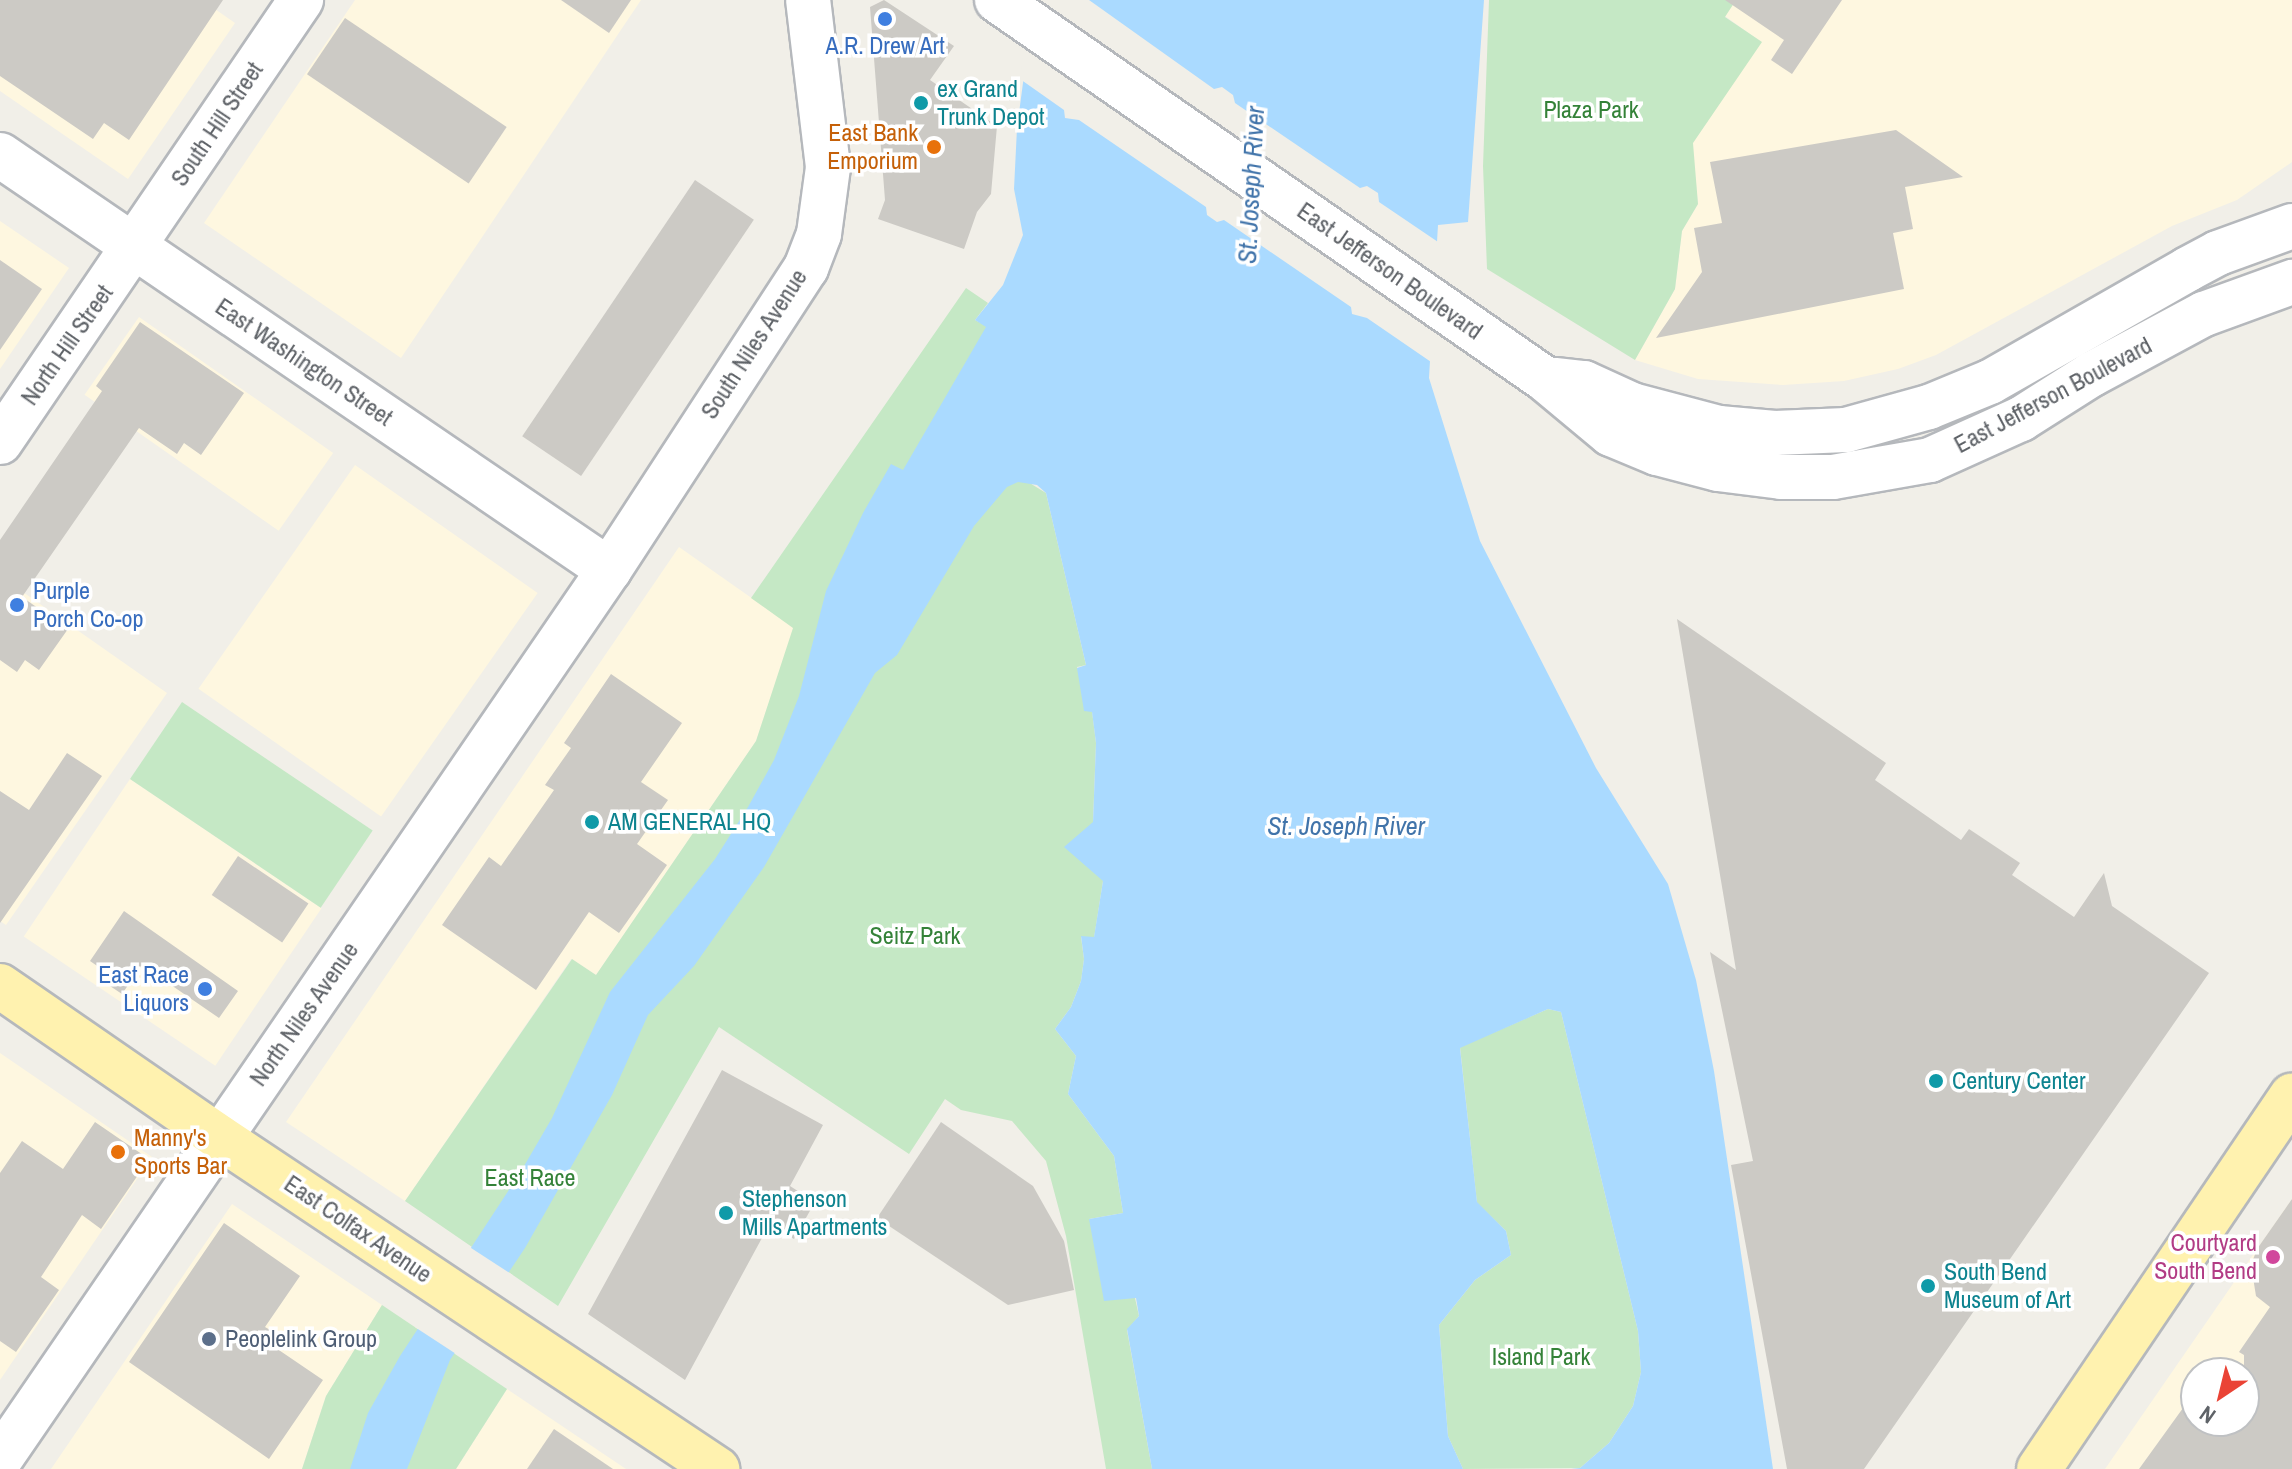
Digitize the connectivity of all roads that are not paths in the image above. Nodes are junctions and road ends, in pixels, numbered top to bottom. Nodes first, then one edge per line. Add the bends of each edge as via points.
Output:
1 (301, 0) edge
2 (808, 0) edge
3 (997, 0) edge
4 (0, 155) edge
5 (2292, 226) edge
6 (134, 247) junction
7 (2292, 282) edge
8 (1545, 379) junction
9 (0, 442) edge
10 (609, 570) junction
11 (0, 986) edge
12 (2292, 1096) edge
13 (219, 1137) junction
14 (0, 1459) edge
15 (717, 1469) edge
16 (2039, 1469) edge

1 - 6 street, South Hill Street
2 - 10 street, South Niles Avenue via 828,167 816,242 793,289
3 - 8 street, East Jefferson Boulevard
4 - 6 street, East Washington Street
5 - 8 street, East Jefferson Boulevard via 2208,258 1990,382 1929,407 1846,430 1775,433 1719,428 1632,405 1584,383
6 - 9 street, North Hill Street
6 - 10 street, East Washington Street
7 - 8 street, East Jefferson Boulevard via 2204,314 1979,440 1930,460 1851,476 1765,475 1657,453 1611,434
10 - 13 street, North Niles Avenue
11 - 13 main road, East Colfax Avenue
12 - 16 main road
13 - 14 street, North Niles Avenue
13 - 15 main road, East Colfax Avenue

